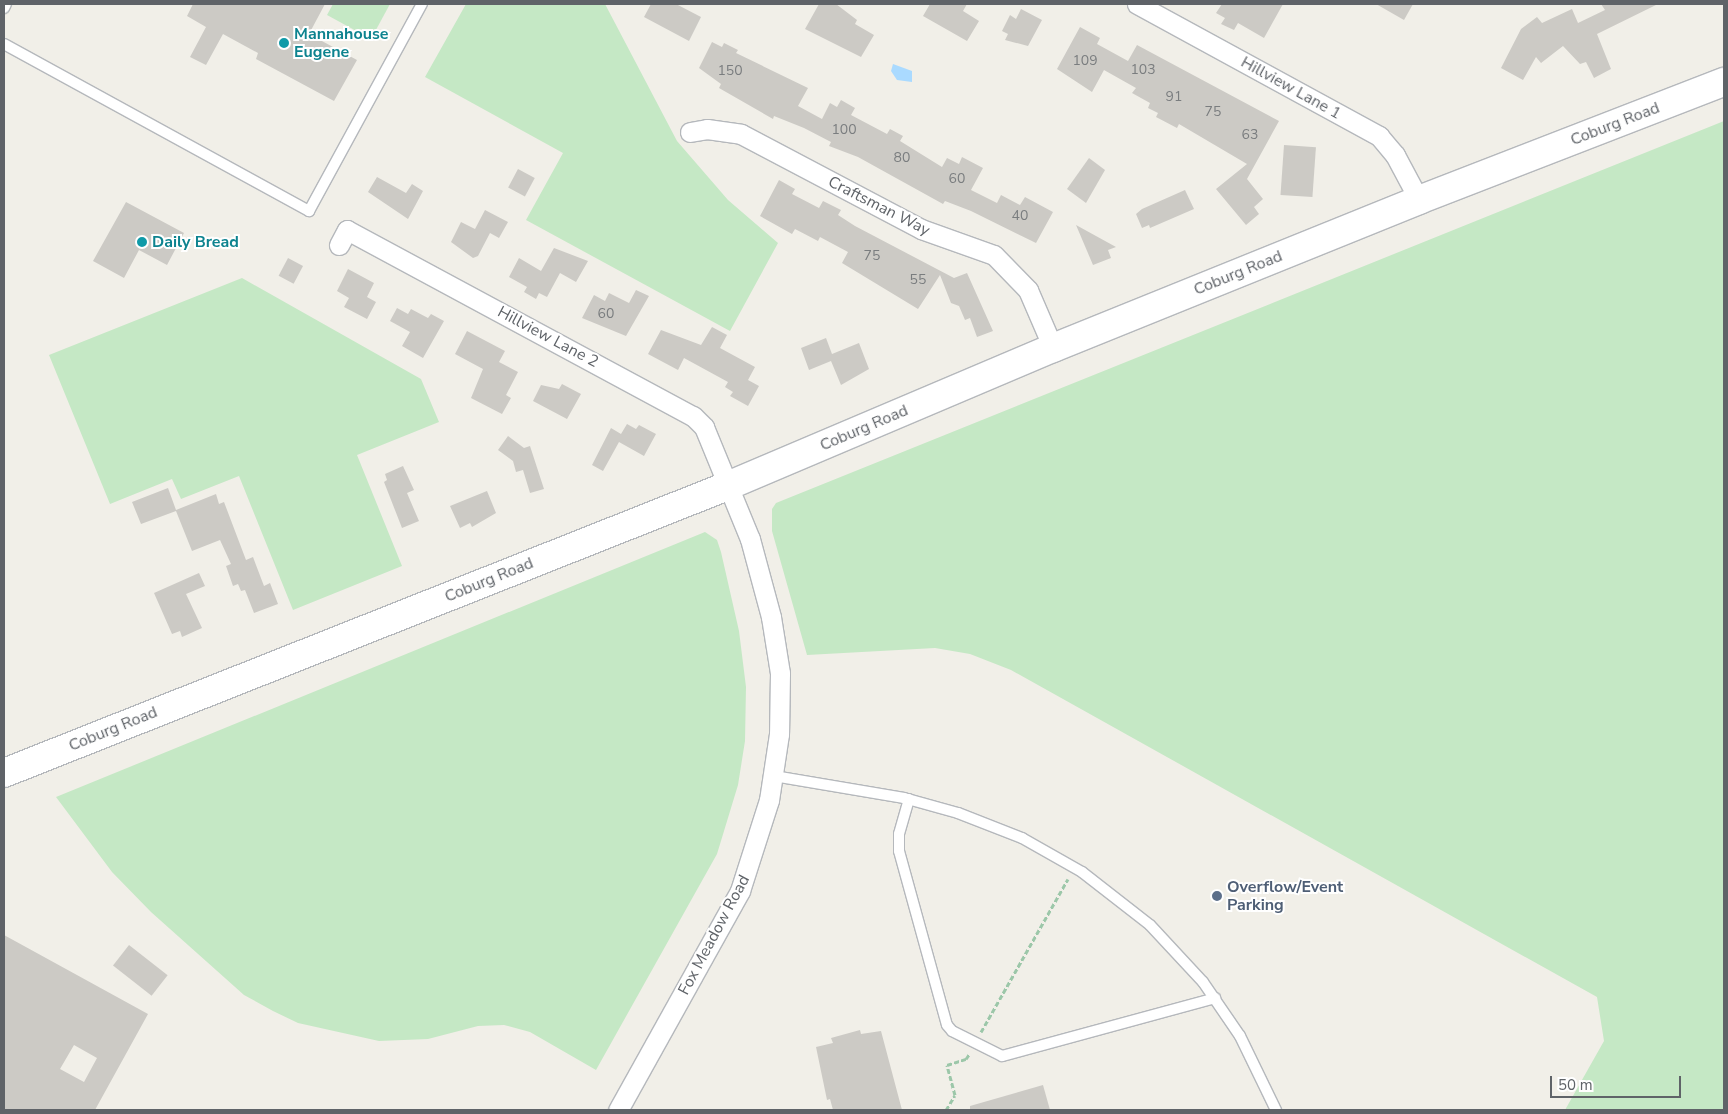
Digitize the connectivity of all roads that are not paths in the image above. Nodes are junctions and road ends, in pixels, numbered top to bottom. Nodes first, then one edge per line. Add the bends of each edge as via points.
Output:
1 (6, 4) edge
2 (422, 4) edge
3 (1137, 4) edge
4 (4, 8) edge
5 (4, 44) edge
6 (1724, 82) edge
7 (690, 132) dead end
8 (1419, 200) junction
9 (339, 245) dead end
10 (1053, 348) junction
11 (730, 484) junction
12 (4, 773) edge
13 (774, 776) junction
14 (909, 799) junction
15 (1215, 998) junction
16 (618, 1110) edge
17 (1276, 1110) edge

1 - 4 lane
2 - 5 lane via 309,211
3 - 8 street, Hillview Lane 1 via 1379,136 1395,155
6 - 8 main road, Coburg Road
7 - 10 street, Craftsman Way via 722,130 741,134 921,229 994,255 1028,290
8 - 10 main road, Coburg Road
9 - 11 street, Hillview Lane 2 via 347,230 687,412 704,427
10 - 11 main road, Coburg Road
11 - 12 main road, Coburg Road
11 - 13 street, Fox Meadow Road via 763,582 776,639 781,701
13 - 14 lane
13 - 16 street, Fox Meadow Road via 756,847 740,890
14 - 15 lane via 992,825 1074,867 1155,929
14 - 15 lane via 898,845 910,895 947,1025 975,1044 1002,1056
15 - 17 lane via 1240,1036

